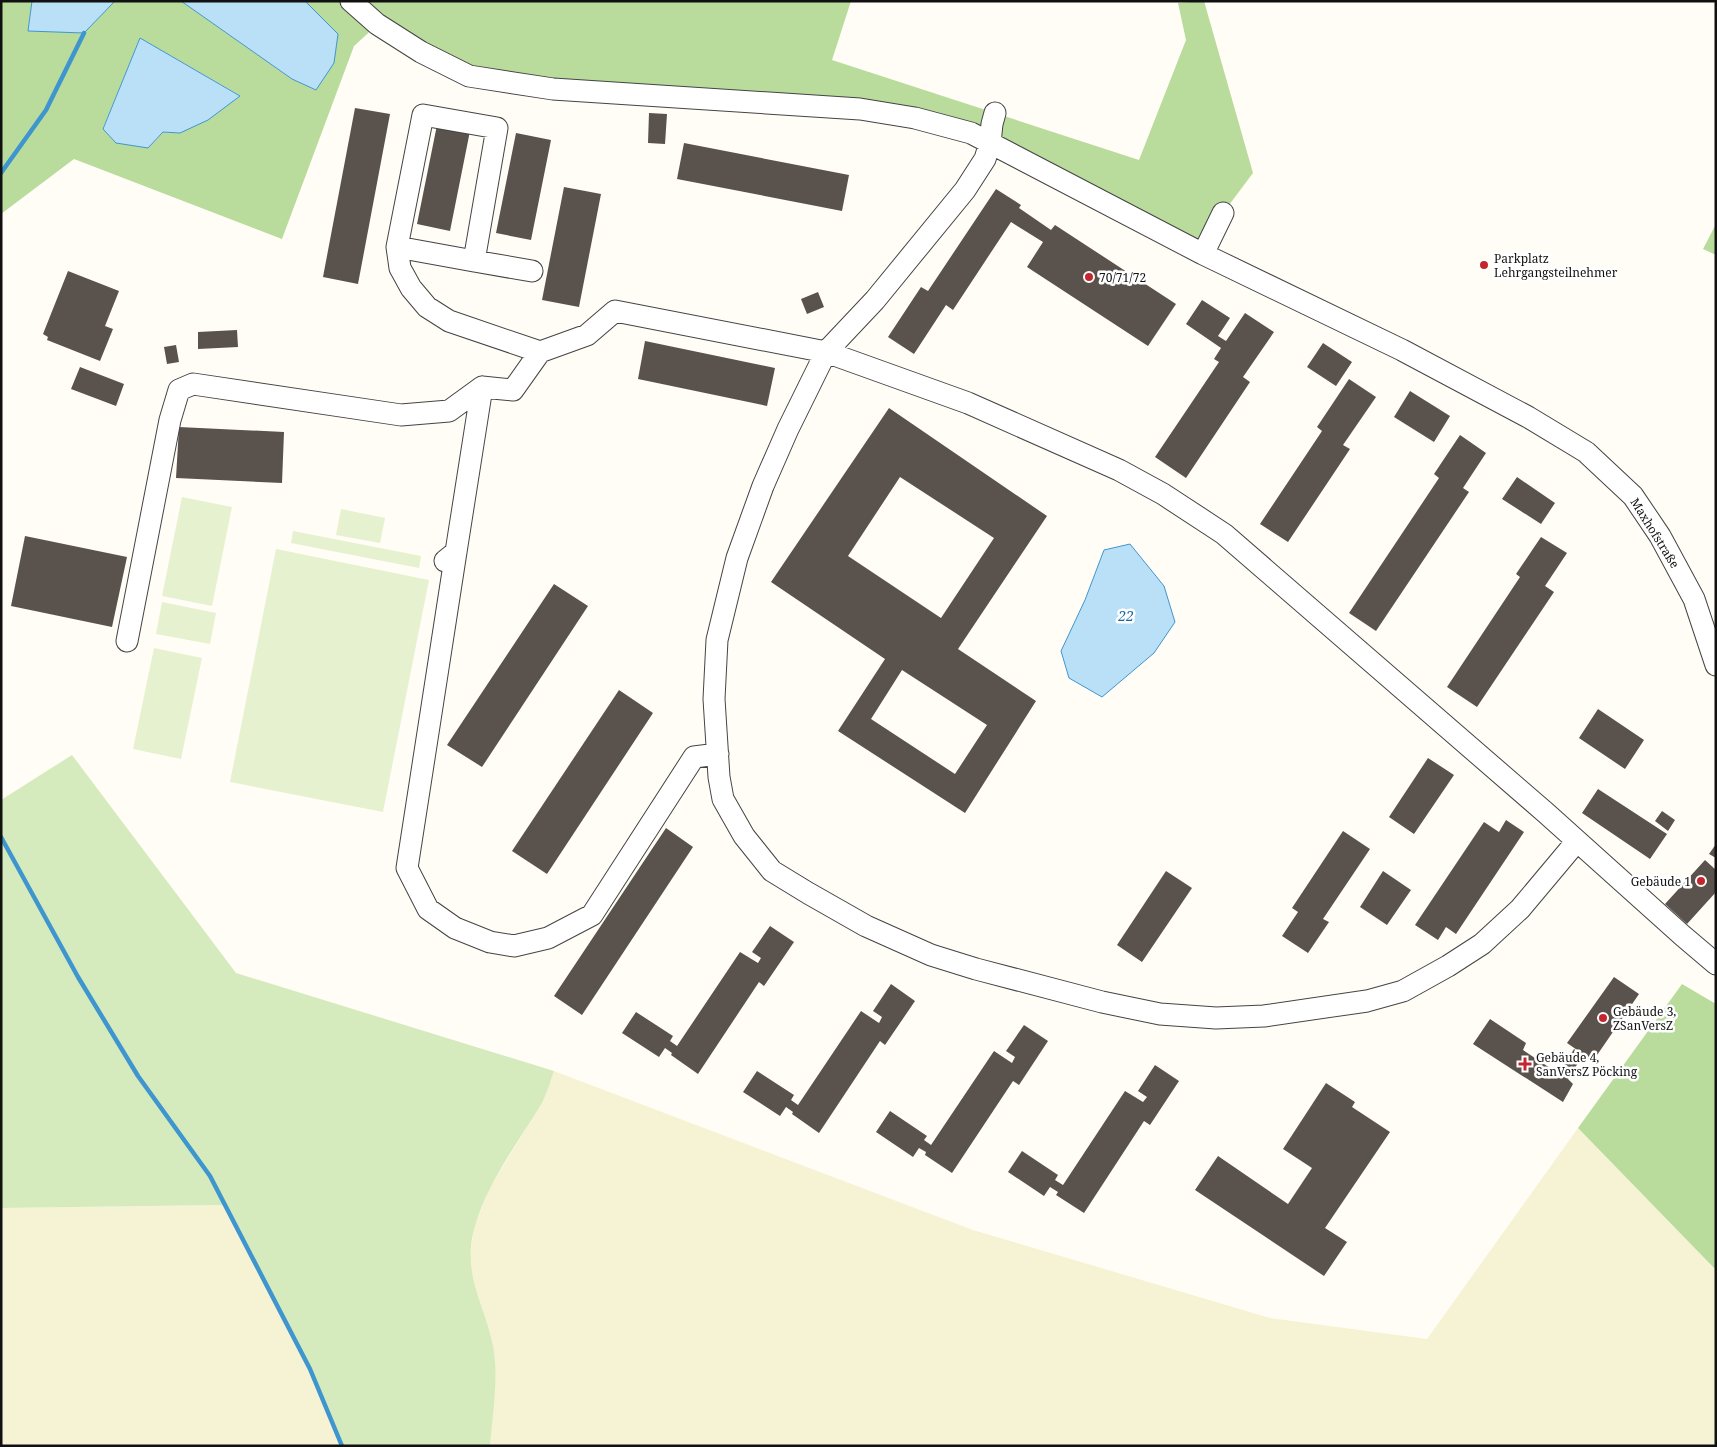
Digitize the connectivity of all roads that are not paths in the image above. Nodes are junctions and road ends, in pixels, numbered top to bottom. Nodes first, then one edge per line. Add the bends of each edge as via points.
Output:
1 (351, 1) edge
2 (995, 114) dead end
3 (990, 143) junction
4 (1223, 214) dead end
5 (397, 247) junction
6 (1203, 254) junction
7 (474, 261) junction
8 (532, 271) dead end
9 (540, 352) junction
10 (826, 352) junction
11 (482, 387) junction
12 (128, 640) dead end
13 (1716, 665) edge
14 (718, 754) junction
15 (1577, 841) junction
16 (1716, 964) edge

1 - 3 street, Maxhofstraße via 377,24 421,52 469,76 553,89 860,108 971,132
2 - 3 street
3 - 6 street, Maxhofstraße
3 - 10 street via 985,159 965,190 875,300
4 - 6 street
5 - 7 street
5 - 7 street via 423,115 497,128
5 - 9 street via 400,268 410,288 426,307 449,321
6 - 13 street, Maxhofstraße via 1402,350 1586,452 1633,496 1660,536 1694,599
7 - 8 street
9 - 10 street via 587,335 615,311
9 - 11 street via 513,390
10 - 14 street via 763,486 736,558 717,640 714,699
10 - 15 street via 968,403 1119,470 1224,534
11 - 12 street via 449,411 401,415 194,384 178,390
11 - 14 street via 449,558 407,868 428,909 455,928 490,942 514,946 548,938 592,915 694,756
14 - 15 street via 724,799 744,836 772,871 818,900 931,955 1102,1002 1160,1014 1216,1018 1264,1016 1367,1001 1402,991 1482,944 1520,909
15 - 16 street

